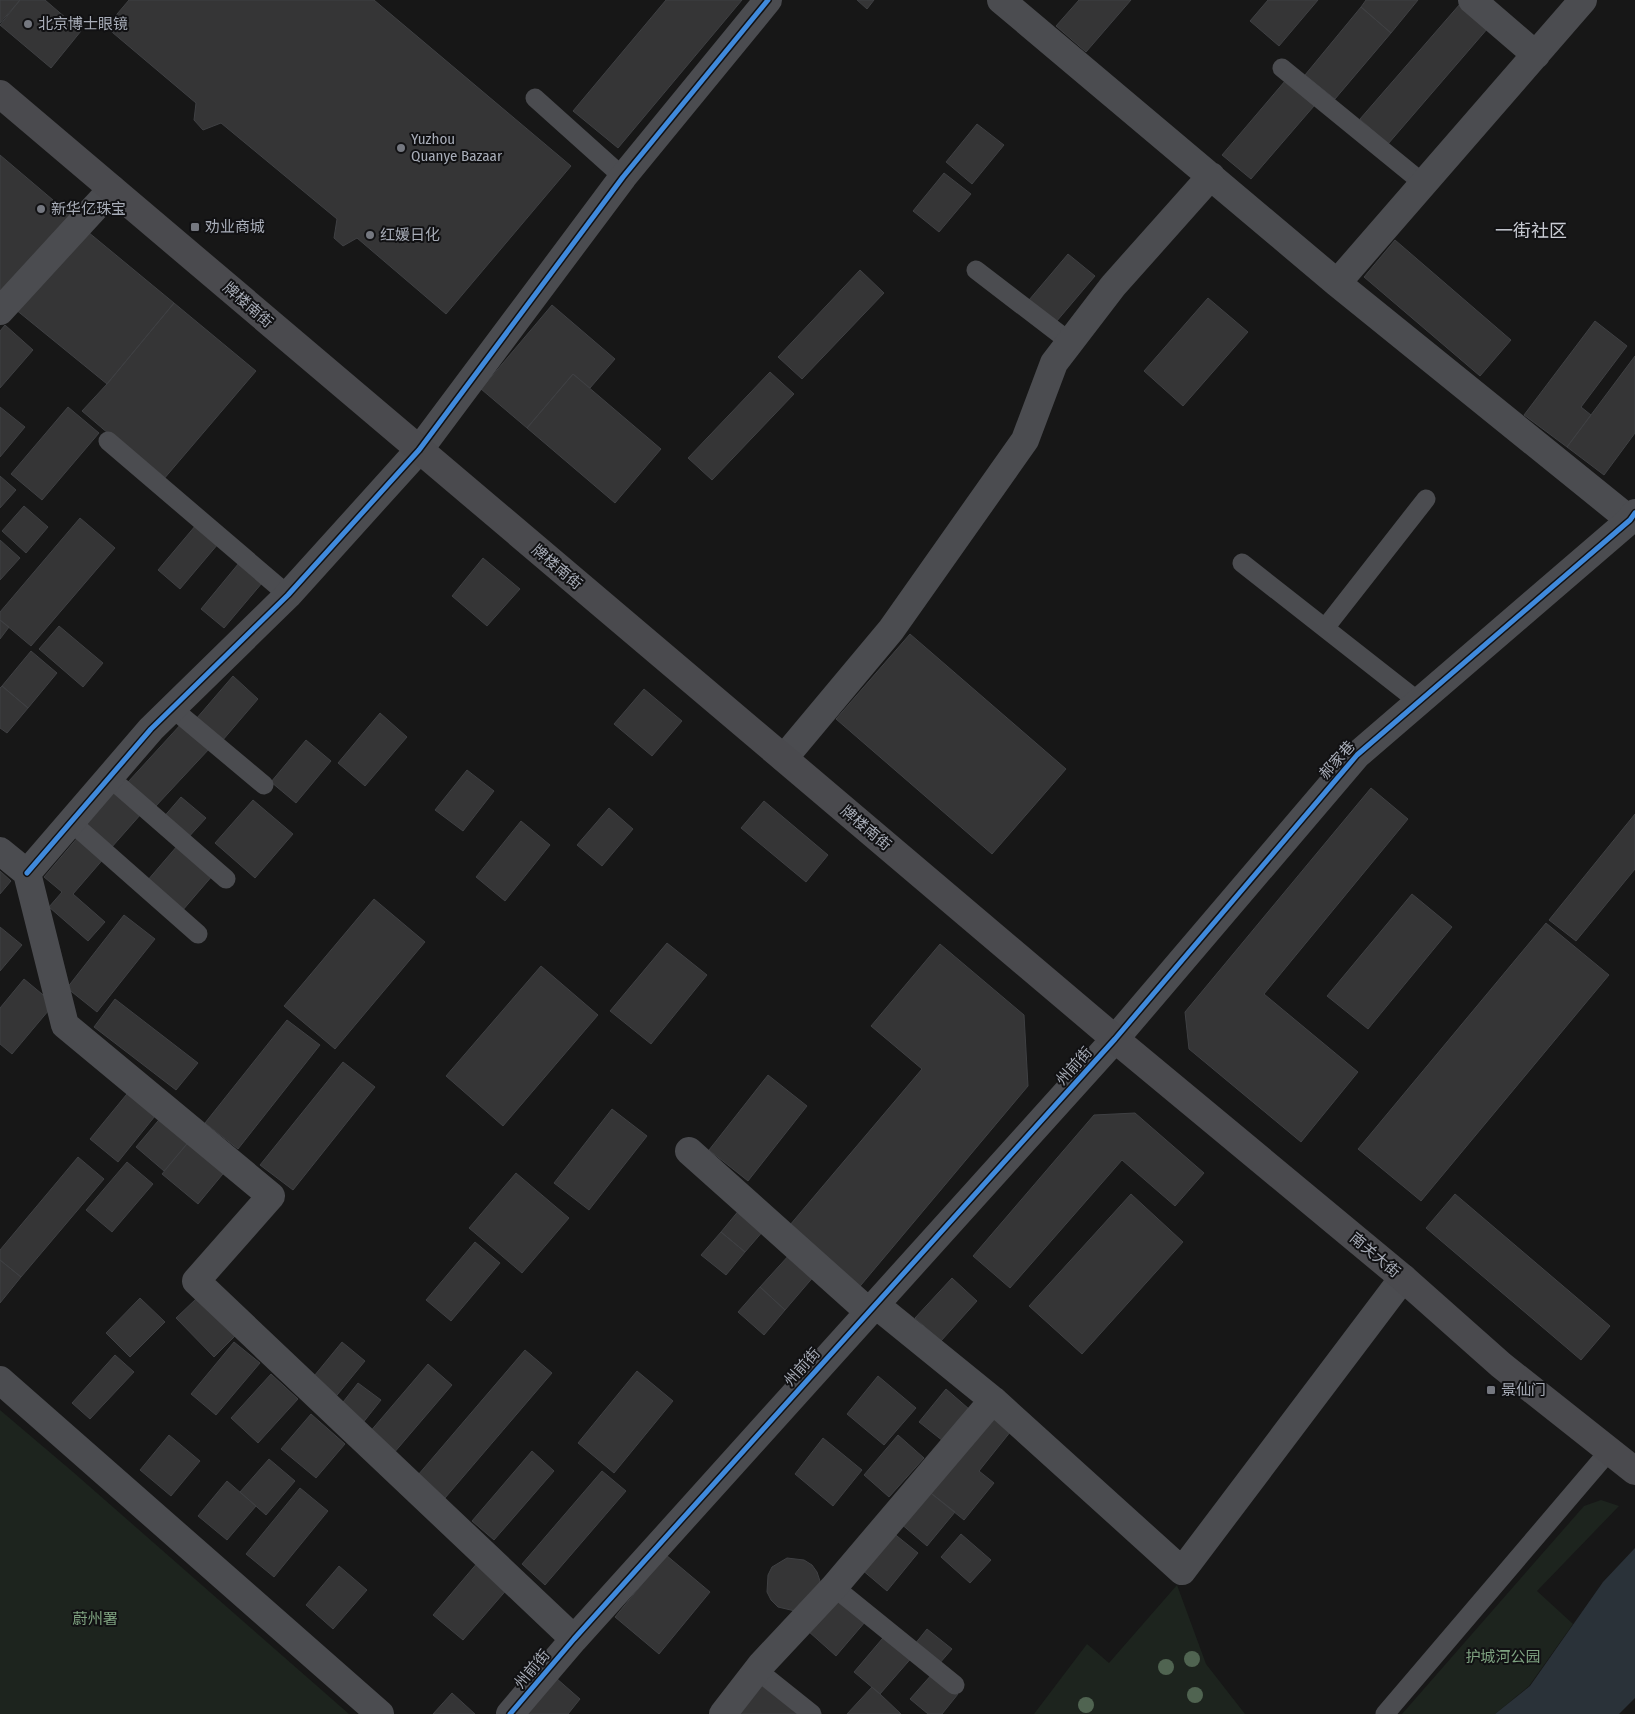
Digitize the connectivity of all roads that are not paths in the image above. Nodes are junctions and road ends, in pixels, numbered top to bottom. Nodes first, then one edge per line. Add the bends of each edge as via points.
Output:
1 (768, 0) edge
2 (1001, 0) edge
3 (1472, 0) edge
4 (1583, 0) edge
5 (1536, 55) junction
6 (1282, 68) dead end
7 (0, 94) edge
8 (535, 98) dead end
9 (1211, 176) junction
10 (623, 177) junction
11 (1424, 184) junction
12 (112, 189) junction
13 (976, 270) dead end
14 (1337, 283) junction
15 (0, 311) edge
16 (1070, 342) junction
17 (108, 441) dead end
18 (419, 450) junction
19 (1426, 499) dead end
20 (1632, 516) edge
21 (1242, 563) dead end
22 (288, 595) junction
23 (1325, 628) junction
24 (1419, 702) junction
25 (172, 708) junction
26 (784, 758) junction
27 (109, 778) junction
28 (264, 785) dead end
29 (71, 822) junction
30 (0, 851) edge
31 (27, 872) junction
32 (226, 879) dead end
33 (198, 934) dead end
34 (1115, 1039) junction
35 (690, 1151) dead end
36 (1403, 1278) junction
37 (872, 1308) junction
38 (0, 1380) edge
39 (993, 1400) junction
40 (1610, 1450) junction
41 (1635, 1471) edge
42 (834, 1587) junction
43 (574, 1639) junction
44 (757, 1670) junction
45 (955, 1685) dead end
46 (380, 1714) edge
47 (510, 1714) edge
48 (723, 1714) edge
49 (812, 1714) edge
50 (1385, 1714) edge

1 - 10 street
2 - 9 street
3 - 5 street
4 - 5 street
5 - 11 street
6 - 11 lane
7 - 12 main road, 牌楼南街
8 - 10 lane
9 - 14 street
9 - 16 street via 1113,286
10 - 18 street
11 - 14 street
12 - 15 street
12 - 18 main road, 牌楼南街
13 - 16 lane
14 - 20 street
16 - 26 street via 1054,363 1025,440 891,630
17 - 22 lane
18 - 22 street
18 - 26 main road, 牌楼南街
19 - 23 lane
20 - 24 street, 郝家巷
21 - 23 lane
22 - 25 street
23 - 24 lane
24 - 34 street, 郝家巷 via 1357,755
25 - 27 street
25 - 28 lane
26 - 34 main road, 牌楼南街
27 - 29 street
27 - 32 lane
29 - 31 street
29 - 33 lane
30 - 31 street
31 - 43 street via 65,1025 271,1196 196,1282
34 - 36 main road, 南关大街
34 - 37 street, 州前街
35 - 37 street
36 - 39 street via 1182,1572
36 - 40 main road, 南关大街 via 1501,1366
37 - 39 street
37 - 43 street, 州前街
38 - 46 street
39 - 42 street
40 - 41 main road, 南关大街
40 - 50 lane
42 - 44 street
42 - 45 lane
43 - 47 street, 州前街
44 - 48 street
44 - 49 lane

